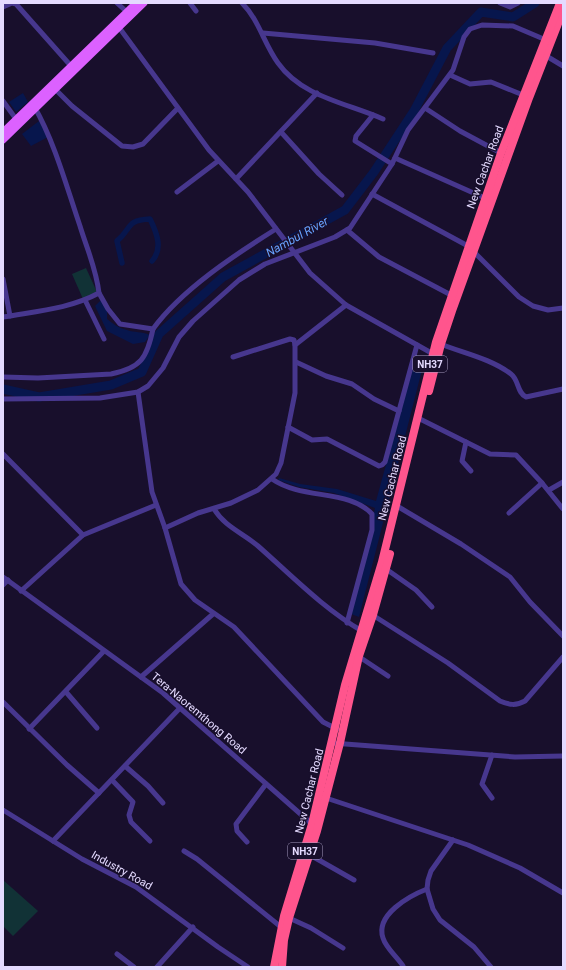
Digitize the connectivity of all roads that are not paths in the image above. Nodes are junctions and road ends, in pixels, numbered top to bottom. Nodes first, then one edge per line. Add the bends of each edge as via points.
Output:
1 (117, 3) edge
2 (136, 3) edge
3 (144, 3) edge
4 (190, 3) edge
5 (242, 3) edge
6 (500, 3) edge
7 (518, 3) edge
8 (560, 3) edge
9 (3, 7) edge
10 (196, 11) dead end
11 (563, 11) edge
12 (127, 12) junction
13 (118, 25) junction
14 (263, 33) junction
15 (546, 40) junction
16 (433, 53) dead end
17 (543, 55) junction
18 (71, 66) junction
19 (563, 66) edge
20 (450, 74) junction
21 (55, 89) junction
22 (317, 93) junction
23 (523, 95) junction
24 (3, 101) edge
25 (34, 106) junction
26 (178, 108) junction
27 (425, 108) junction
28 (373, 115) junction
29 (16, 119) junction
30 (383, 119) dead end
31 (3, 132) edge
32 (281, 132) junction
33 (3, 140) edge
34 (509, 142) junction
35 (501, 153) junction
36 (395, 158) junction
37 (218, 161) junction
38 (390, 163) junction
39 (236, 179) junction
40 (177, 192) dead end
41 (372, 194) junction
42 (342, 195) dead end
43 (489, 200) junction
44 (276, 229) junction
45 (347, 230) junction
46 (471, 249) junction
47 (292, 250) junction
48 (3, 279) edge
49 (100, 293) junction
50 (451, 295) junction
51 (84, 300) junction
52 (346, 305) junction
53 (563, 308) edge
54 (10, 316) junction
55 (3, 317) edge
56 (153, 329) junction
57 (104, 339) dead end
58 (438, 343) junction
59 (295, 344) junction
60 (417, 345) junction
61 (435, 355) junction
62 (233, 357) dead end
63 (296, 362) junction
64 (3, 377) edge
65 (563, 389) edge
66 (138, 392) junction
67 (3, 399) edge
68 (399, 411) junction
69 (420, 419) junction
70 (288, 427) junction
71 (466, 442) junction
72 (3, 454) edge
73 (471, 471) dead end
74 (272, 479) junction
75 (563, 482) edge
76 (542, 483) junction
77 (549, 490) junction
78 (156, 505) junction
79 (399, 507) junction
80 (563, 509) edge
81 (214, 510) junction
82 (509, 513) dead end
83 (165, 528) junction
84 (83, 535) junction
85 (386, 569) junction
86 (5, 579) edge
87 (3, 585) edge
88 (21, 591) junction
89 (432, 607) dead end
90 (370, 613) junction
91 (213, 614) junction
92 (347, 622) junction
93 (364, 633) junction
94 (563, 636) edge
95 (104, 651) junction
96 (357, 654) junction
97 (563, 657) edge
98 (388, 676) dead end
99 (141, 677) junction
100 (66, 692) junction
101 (3, 702) edge
102 (180, 708) junction
103 (97, 728) dead end
104 (29, 729) junction
105 (339, 729) junction
106 (336, 743) junction
107 (492, 755) junction
108 (563, 756) edge
109 (125, 766) junction
110 (112, 780) junction
111 (266, 784) junction
112 (99, 793) junction
113 (322, 796) junction
114 (492, 798) dead end
115 (163, 803) dead end
116 (3, 810) edge
117 (315, 827) junction
118 (454, 840) junction
119 (53, 841) junction
120 (150, 841) dead end
121 (247, 842) dead end
122 (184, 851) dead end
123 (310, 855) junction
124 (354, 880) dead end
125 (427, 889) junction
126 (563, 892) edge
127 (289, 918) junction
128 (192, 927) junction
129 (281, 927) junction
130 (343, 948) dead end
131 (117, 954) dead end
132 (403, 966) dead end
133 (134, 967) edge
134 (157, 967) edge
135 (248, 967) edge
136 (274, 967) edge
137 (282, 967) edge
138 (491, 967) edge

1 - 12 street
2 - 12 main road
3 - 13 main road
4 - 10 street
5 - 14 street
6 - 7 street via 510,7
8 - 15 highway, New Cachar Road / NH37
9 - 18 street via 16,4
11 - 17 highway, New Cachar Road / NH37
12 - 13 main road
13 - 18 main road
13 - 21 main road
13 - 26 street
14 - 16 street via 376,43
14 - 22 street via 280,65 299,85
15 - 17 highway, New Cachar Road / NH37
15 - 20 street via 513,26 478,25 466,34 457,63
17 - 19 street
17 - 23 highway, New Cachar Road / NH37
17 - 34 highway, New Cachar Road / NH37
18 - 25 main road
20 - 23 street via 470,84 491,82
20 - 27 street
21 - 25 main road
21 - 26 street via 112,139 126,148 143,144
22 - 28 street
22 - 32 street
23 - 34 highway, New Cachar Road / NH37
24 - 29 street
25 - 29 main road
25 - 33 main road
25 - 49 street via 68,186 96,271
26 - 37 street
27 - 35 street
27 - 36 street via 400,142
28 - 30 street
28 - 38 street via 355,139
29 - 31 main road
32 - 39 street
32 - 42 street
34 - 35 highway, New Cachar Road / NH37
34 - 43 highway, New Cachar Road / NH37
35 - 43 highway, New Cachar Road / NH37
36 - 38 street
36 - 43 street
37 - 39 street
37 - 40 street
38 - 41 street
39 - 44 street
41 - 45 street
41 - 46 street
43 - 46 highway, New Cachar Road / NH37
44 - 47 street
44 - 56 street via 230,258 185,295
45 - 47 street via 335,237
45 - 50 street via 379,257
46 - 50 highway, New Cachar Road / NH37
46 - 53 street via 528,303 539,309
46 - 58 highway, New Cachar Road / NH37
47 - 52 street via 310,273
47 - 66 street via 250,272 219,298 179,337 156,378
48 - 54 street
49 - 51 street
49 - 56 street via 120,324
50 - 58 highway, New Cachar Road / NH37
51 - 54 street via 56,309
51 - 57 street
52 - 59 street
52 - 60 street
54 - 55 street
56 - 64 street via 143,360 123,372 38,378
58 - 61 highway, New Cachar Road / NH37
58 - 65 street via 479,357 510,374 526,397
59 - 62 street via 294,340 290,339
59 - 63 street
60 - 61 street
60 - 68 street
61 - 69 highway, New Cachar Road / NH37
63 - 68 street via 326,376 352,384 374,399
63 - 70 street via 295,393
66 - 67 street via 100,398
66 - 78 street
68 - 70 street via 384,462 380,466 328,440 312,440
69 - 71 street
69 - 79 highway, New Cachar Road / NH37
70 - 74 street via 280,468
71 - 73 street via 462,461
71 - 76 street via 490,454 516,454
72 - 84 street
74 - 81 street via 258,490
74 - 92 street via 290,489 348,500 372,514 372,530
75 - 77 street
76 - 77 street
76 - 82 street
77 - 80 street
78 - 83 street
78 - 84 street
79 - 85 highway, New Cachar Road / NH37
79 - 90 highway, New Cachar Road / NH37
79 - 94 street via 462,544 510,577
81 - 83 street
81 - 92 street via 228,526 256,544
83 - 91 street via 181,584
84 - 88 street
85 - 89 street via 416,590
85 - 90 highway, New Cachar Road / NH37
86 - 87 street
86 - 88 street, Tera-Naoremthong Road
88 - 95 street, Tera-Naoremthong Road
90 - 93 highway, New Cachar Road / NH37
90 - 97 street via 448,663 500,701 510,705 525,701
91 - 99 street
91 - 105 street via 234,628 317,716 326,724
92 - 93 street
93 - 96 highway, New Cachar Road / NH37
95 - 99 street, Tera-Naoremthong Road
95 - 100 street
96 - 98 street
96 - 105 highway, New Cachar Road / NH37
99 - 102 street, Tera-Naoremthong Road
100 - 103 street
100 - 104 street
101 - 104 street
102 - 109 street
102 - 111 street, Tera-Naoremthong Road
104 - 112 street
105 - 106 highway, New Cachar Road / NH37
106 - 107 street
106 - 113 highway, New Cachar Road / NH37
107 - 108 street
107 - 114 street via 482,784
109 - 110 street
109 - 115 street
110 - 112 street
110 - 120 street via 133,802 129,815 131,822
111 - 117 street, Tera-Naoremthong Road
111 - 121 street via 236,824 237,831
112 - 119 street
113 - 117 highway, New Cachar Road / NH37
113 - 118 street
116 - 119 street, Industry Road
117 - 123 highway, New Cachar Road / NH37
117 - 129 highway, New Cachar Road / NH37
118 - 125 street via 431,871
118 - 126 street via 520,868
119 - 128 street, Industry Road via 136,887
122 - 129 street
123 - 124 street
123 - 127 highway, New Cachar Road / NH37
125 - 132 street via 396,907 382,927 385,944
125 - 138 street via 433,909 440,920 471,944
127 - 130 street
127 - 137 highway, New Cachar Road / NH37
128 - 134 street
128 - 135 street, Industry Road
129 - 136 highway, New Cachar Road / NH37
131 - 133 street

